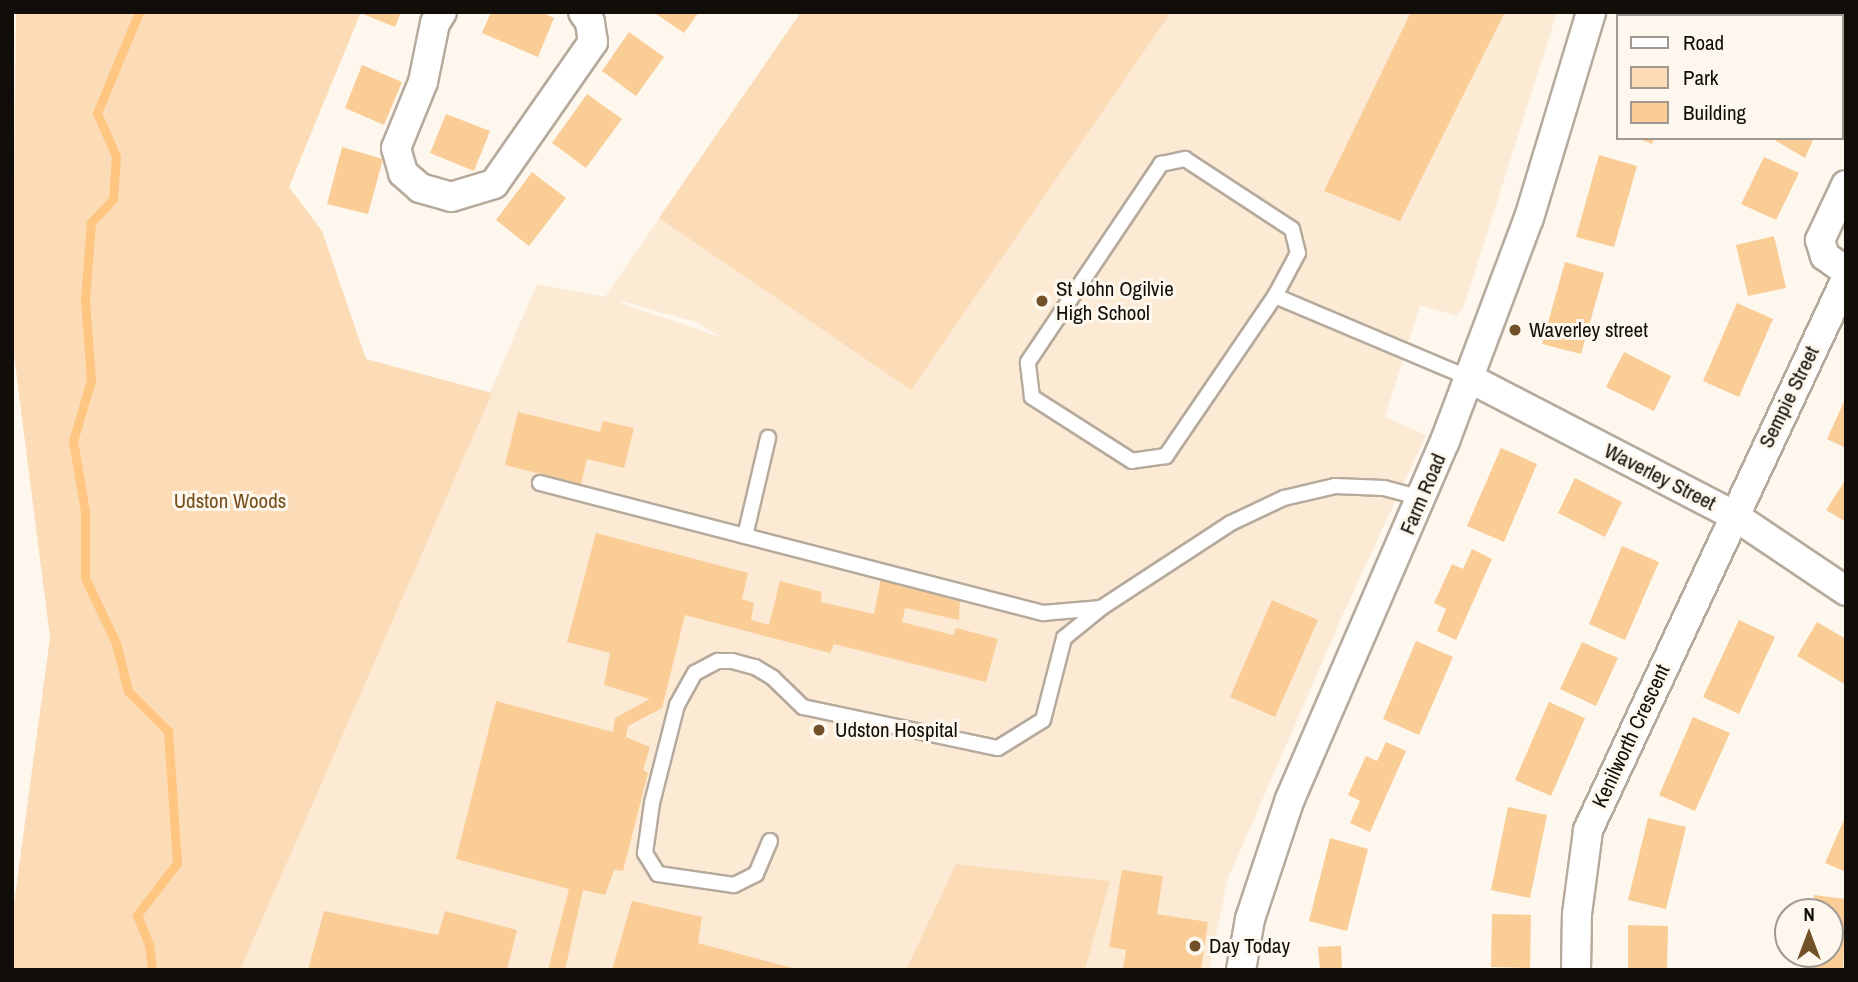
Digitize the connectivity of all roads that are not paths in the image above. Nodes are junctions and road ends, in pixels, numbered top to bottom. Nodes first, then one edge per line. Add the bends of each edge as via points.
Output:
1 (442, 12) edge
2 (1591, 12) edge
3 (593, 15) edge
4 (1846, 185) edge
5 (1846, 271) edge
6 (1846, 279) edge
7 (1275, 296) junction
8 (1467, 377) junction
9 (768, 438) dead end
10 (540, 483) dead end
11 (1422, 498) junction
12 (1733, 515) junction
13 (745, 536) junction
14 (1846, 591) edge
15 (1101, 608) junction
16 (771, 841) dead end
17 (1241, 970) edge
18 (1576, 970) edge

1 - 3 street via 435,23 423,82 396,148 403,173 420,187 451,197 494,184 593,42
2 - 8 street, Farm Road via 1579,39 1529,218
4 - 5 street via 1821,240 1825,256
6 - 12 street, Sempie Street
7 - 7 lane via 1166,456 1132,461 1032,397 1028,362 1161,164 1185,159 1292,229 1298,253
7 - 8 lane
8 - 11 street, Farm Road
8 - 12 street, Waverley Street
9 - 13 lane
10 - 13 lane
11 - 15 lane via 1384,488 1335,486 1284,498 1231,523
11 - 17 street, Farm Road via 1290,799 1250,919
12 - 14 street, Waverley Street
12 - 18 street, Kenilworth Crescent via 1588,830 1577,915
13 - 15 lane via 1043,613
15 - 16 lane via 1065,638 1043,720 999,748 803,707 755,667 718,661 695,673 677,705 645,853 658,874 734,885 756,874

